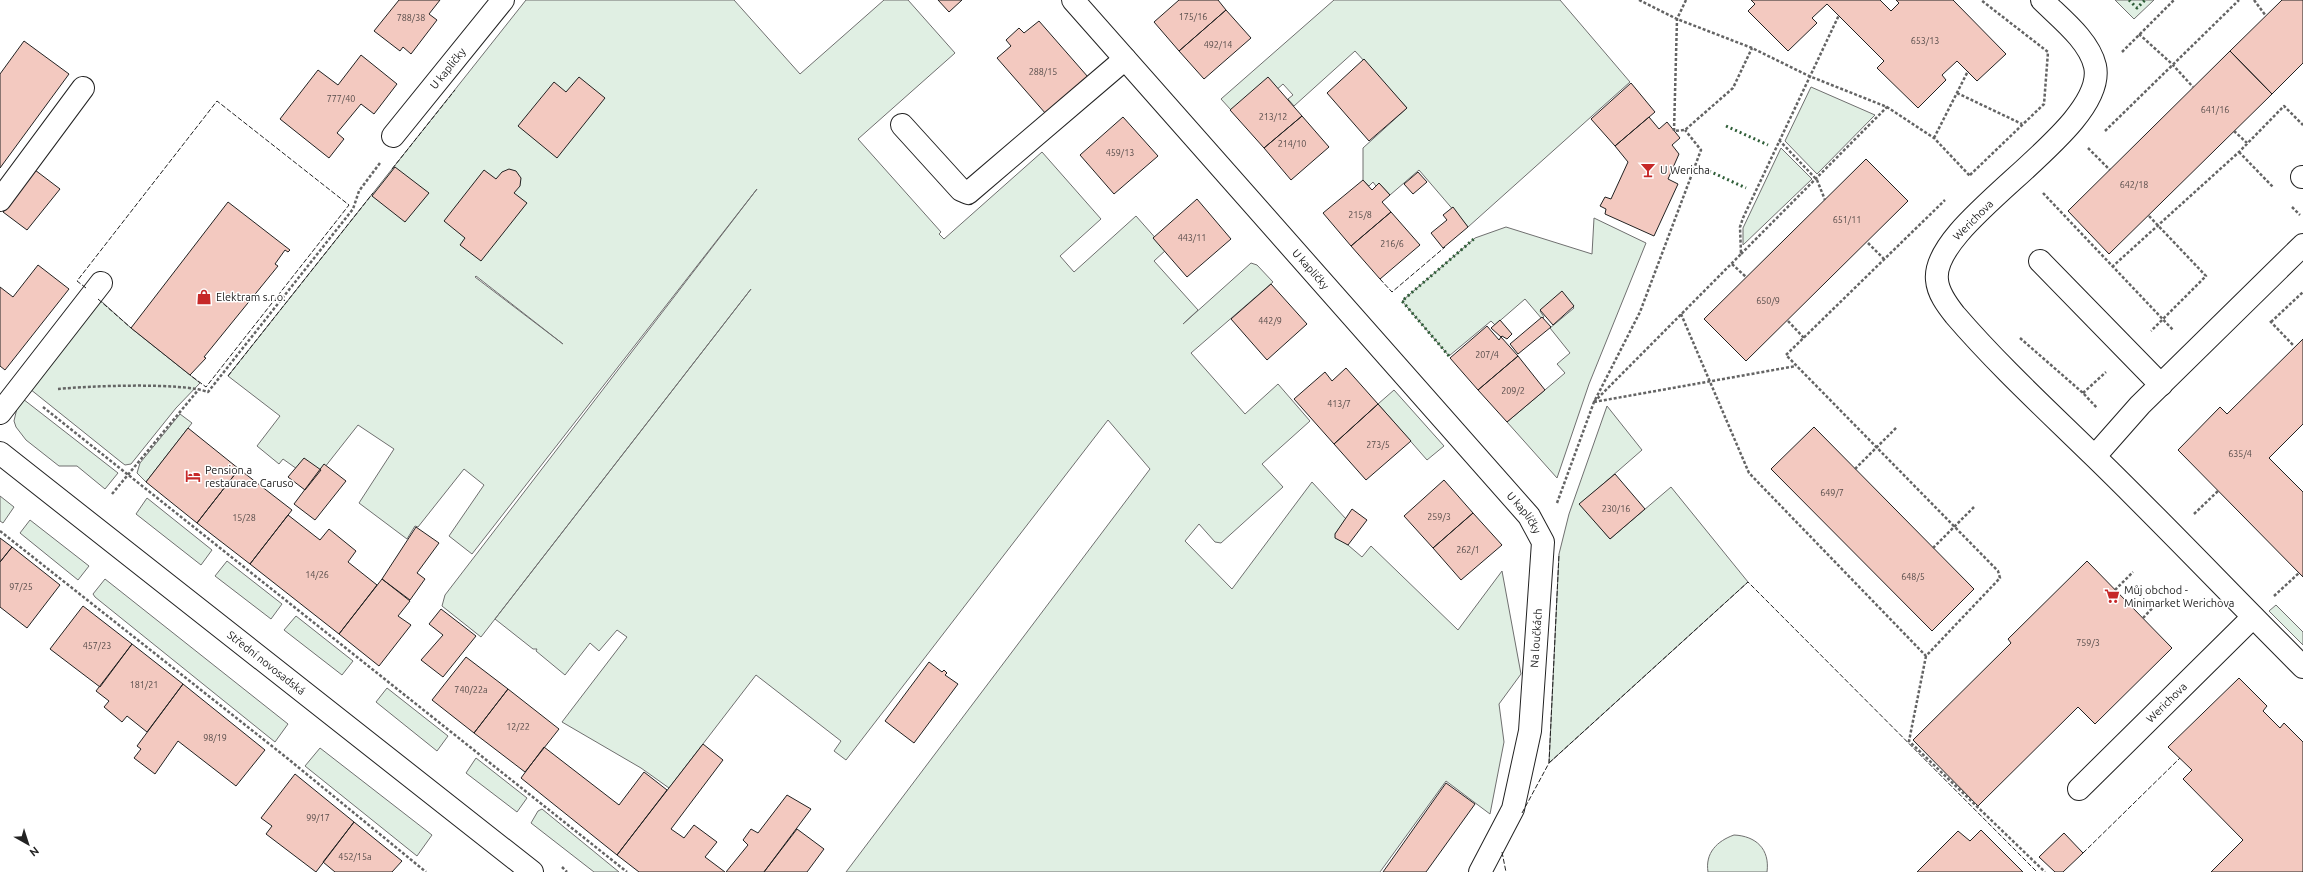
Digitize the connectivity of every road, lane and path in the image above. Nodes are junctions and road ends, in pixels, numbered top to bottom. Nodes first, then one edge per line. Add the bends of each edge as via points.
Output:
1 (503, 0) edge
2 (1073, 0) edge
3 (1639, 0) edge
4 (1686, 0) edge
5 (1981, 0) edge
6 (2042, 0) edge
7 (2174, 0) edge
8 (2239, 0) edge
9 (2254, 0) edge
10 (1839, 15) dead end
11 (2266, 16) dead end
12 (1677, 20) junction
13 (2139, 34) junction
14 (1752, 48) junction
15 (2119, 55) dead end
16 (1125, 59) junction
17 (2172, 64) junction
18 (1968, 71) dead end
19 (1809, 76) junction
20 (2193, 87) dead end
21 (83, 88) dead end
22 (1957, 93) junction
23 (1887, 107) junction
24 (2022, 124) junction
25 (902, 125) dead end
26 (2303, 125) edge
27 (1685, 130) junction
28 (2234, 131) dead end
29 (393, 136) joint
30 (2099, 137) dead end
31 (1934, 138) junction
32 (1779, 140) junction
33 (2094, 142) dead end
34 (2247, 143) junction
35 (2088, 148) junction
36 (2239, 152) junction
37 (2083, 153) dead end
38 (2110, 170) dead end
39 (1970, 176) junction
40 (1817, 180) junction
41 (1964, 182) dead end
42 (2047, 188) dead end
43 (2277, 191) dead end
44 (2042, 193) junction
45 (1947, 198) dead end
46 (2037, 198) dead end
47 (0, 200) edge
48 (1825, 200) dead end
49 (2288, 203) dead end
50 (2299, 214) dead end
51 (2149, 216) dead end
52 (2158, 226) junction
53 (1868, 242) dead end
54 (2303, 245) edge
55 (1741, 254) junction
56 (1885, 260) junction
57 (2040, 261) dead end
58 (1732, 264) junction
59 (2112, 267) junction
60 (1746, 277) dead end
61 (101, 282) dead end
62 (2303, 292) edge
63 (1681, 314) junction
64 (2163, 320) junction
65 (1788, 321) dead end
66 (2271, 322) dead end
67 (2019, 337) dead end
68 (1804, 338) junction
69 (2195, 351) junction
70 (1796, 366) junction
71 (1708, 380) junction
72 (2161, 385) junction
73 (200, 389) junction
74 (50, 390) dead end
75 (2083, 393) dead end
76 (1594, 402) junction
77 (42, 406) dead end
78 (0, 413) edge
79 (1896, 428) dead end
80 (1877, 446) junction
81 (0, 453) edge
82 (2095, 456) junction
83 (1855, 469) dead end
84 (128, 474) junction
85 (2218, 491) dead end
86 (112, 494) dead end
87 (1974, 507) dead end
88 (2193, 515) dead end
89 (1956, 527) junction
90 (0, 531) edge
91 (1543, 542) junction
92 (1933, 548) dead end
93 (2133, 572) dead end
94 (2299, 573) dead end
95 (2115, 590) dead end
96 (2274, 596) dead end
97 (2160, 600) dead end
98 (2253, 617) junction
99 (2143, 618) dead end
100 (1926, 656) junction
101 (2303, 667) edge
102 (2080, 789) dead end
103 (426, 872) edge
104 (532, 872) edge
105 (626, 872) edge
106 (1480, 872) edge
107 (2045, 872) edge

1 - 29 street, U kapličky
2 - 16 street, U kapličky
3 - 12 path
4 - 12 path
5 - 24 path via 2048,52 2044,104
6 - 82 street, Werichova via 2084,44 2091,56 2096,67 2095,83 2089,99 2066,128 1960,232 1942,258 1936,278 1942,295 1954,314 2035,399
7 - 13 path
8 - 17 path
9 - 11 path
10 - 19 path
12 - 14 path
12 - 27 path via 1674,130
13 - 15 path
13 - 17 path
14 - 19 path
14 - 27 path via 1732,88
16 - 25 street via 968,193 961,190
16 - 91 street, U kapličky via 1529,516
17 - 20 path
17 - 30 path
18 - 22 path
19 - 23 path
19 - 32 path
21 - 47 street
22 - 24 path
22 - 31 path
23 - 31 path
23 - 40 path
24 - 39 path
26 - 34 path via 2284,106
27 - 76 path via 1701,150 1640,312
28 - 34 path
29 - 73 path via 390,150 359,191 352,209 208,392
31 - 39 path
32 - 40 path
32 - 55 path via 1740,227
33 - 35 path
34 - 36 path
35 - 37 path
35 - 38 path
36 - 43 path
36 - 52 path
39 - 41 path
40 - 48 path
40 - 55 path
42 - 44 path
44 - 46 path
44 - 59 path
45 - 56 path
49 - 50 path
51 - 52 path
52 - 59 path
52 - 64 path via 2206,276
53 - 56 path
54 - 69 street
55 - 58 path
56 - 68 path
57 - 72 street
58 - 60 path
58 - 63 path
59 - 64 path
61 - 78 street
62 - 66 path
63 - 71 path
63 - 76 path
64 - 69 path
65 - 68 path
67 - 75 path
68 - 70 path via 1786,355
69 - 72 street
70 - 71 path
70 - 80 path
71 - 76 path
71 - 100 path via 1749,473
72 - 82 street via 2117,429
73 - 74 path via 149,387
73 - 84 path
76 - 91 path
77 - 84 path
79 - 80 path
80 - 83 path
80 - 89 path
81 - 104 street, Střední novosadská
82 - 98 street, Werichova
84 - 86 path
84 - 105 path
85 - 88 path
87 - 89 path
89 - 92 path
89 - 100 path via 1998,571 2000,578
90 - 103 path via 287,758
91 - 106 street, Na loučkách via 1530,731 1513,809
93 - 95 path
94 - 96 path
97 - 99 path
98 - 101 street, Werichova
98 - 102 street, Werichova
100 - 107 path via 1909,741

